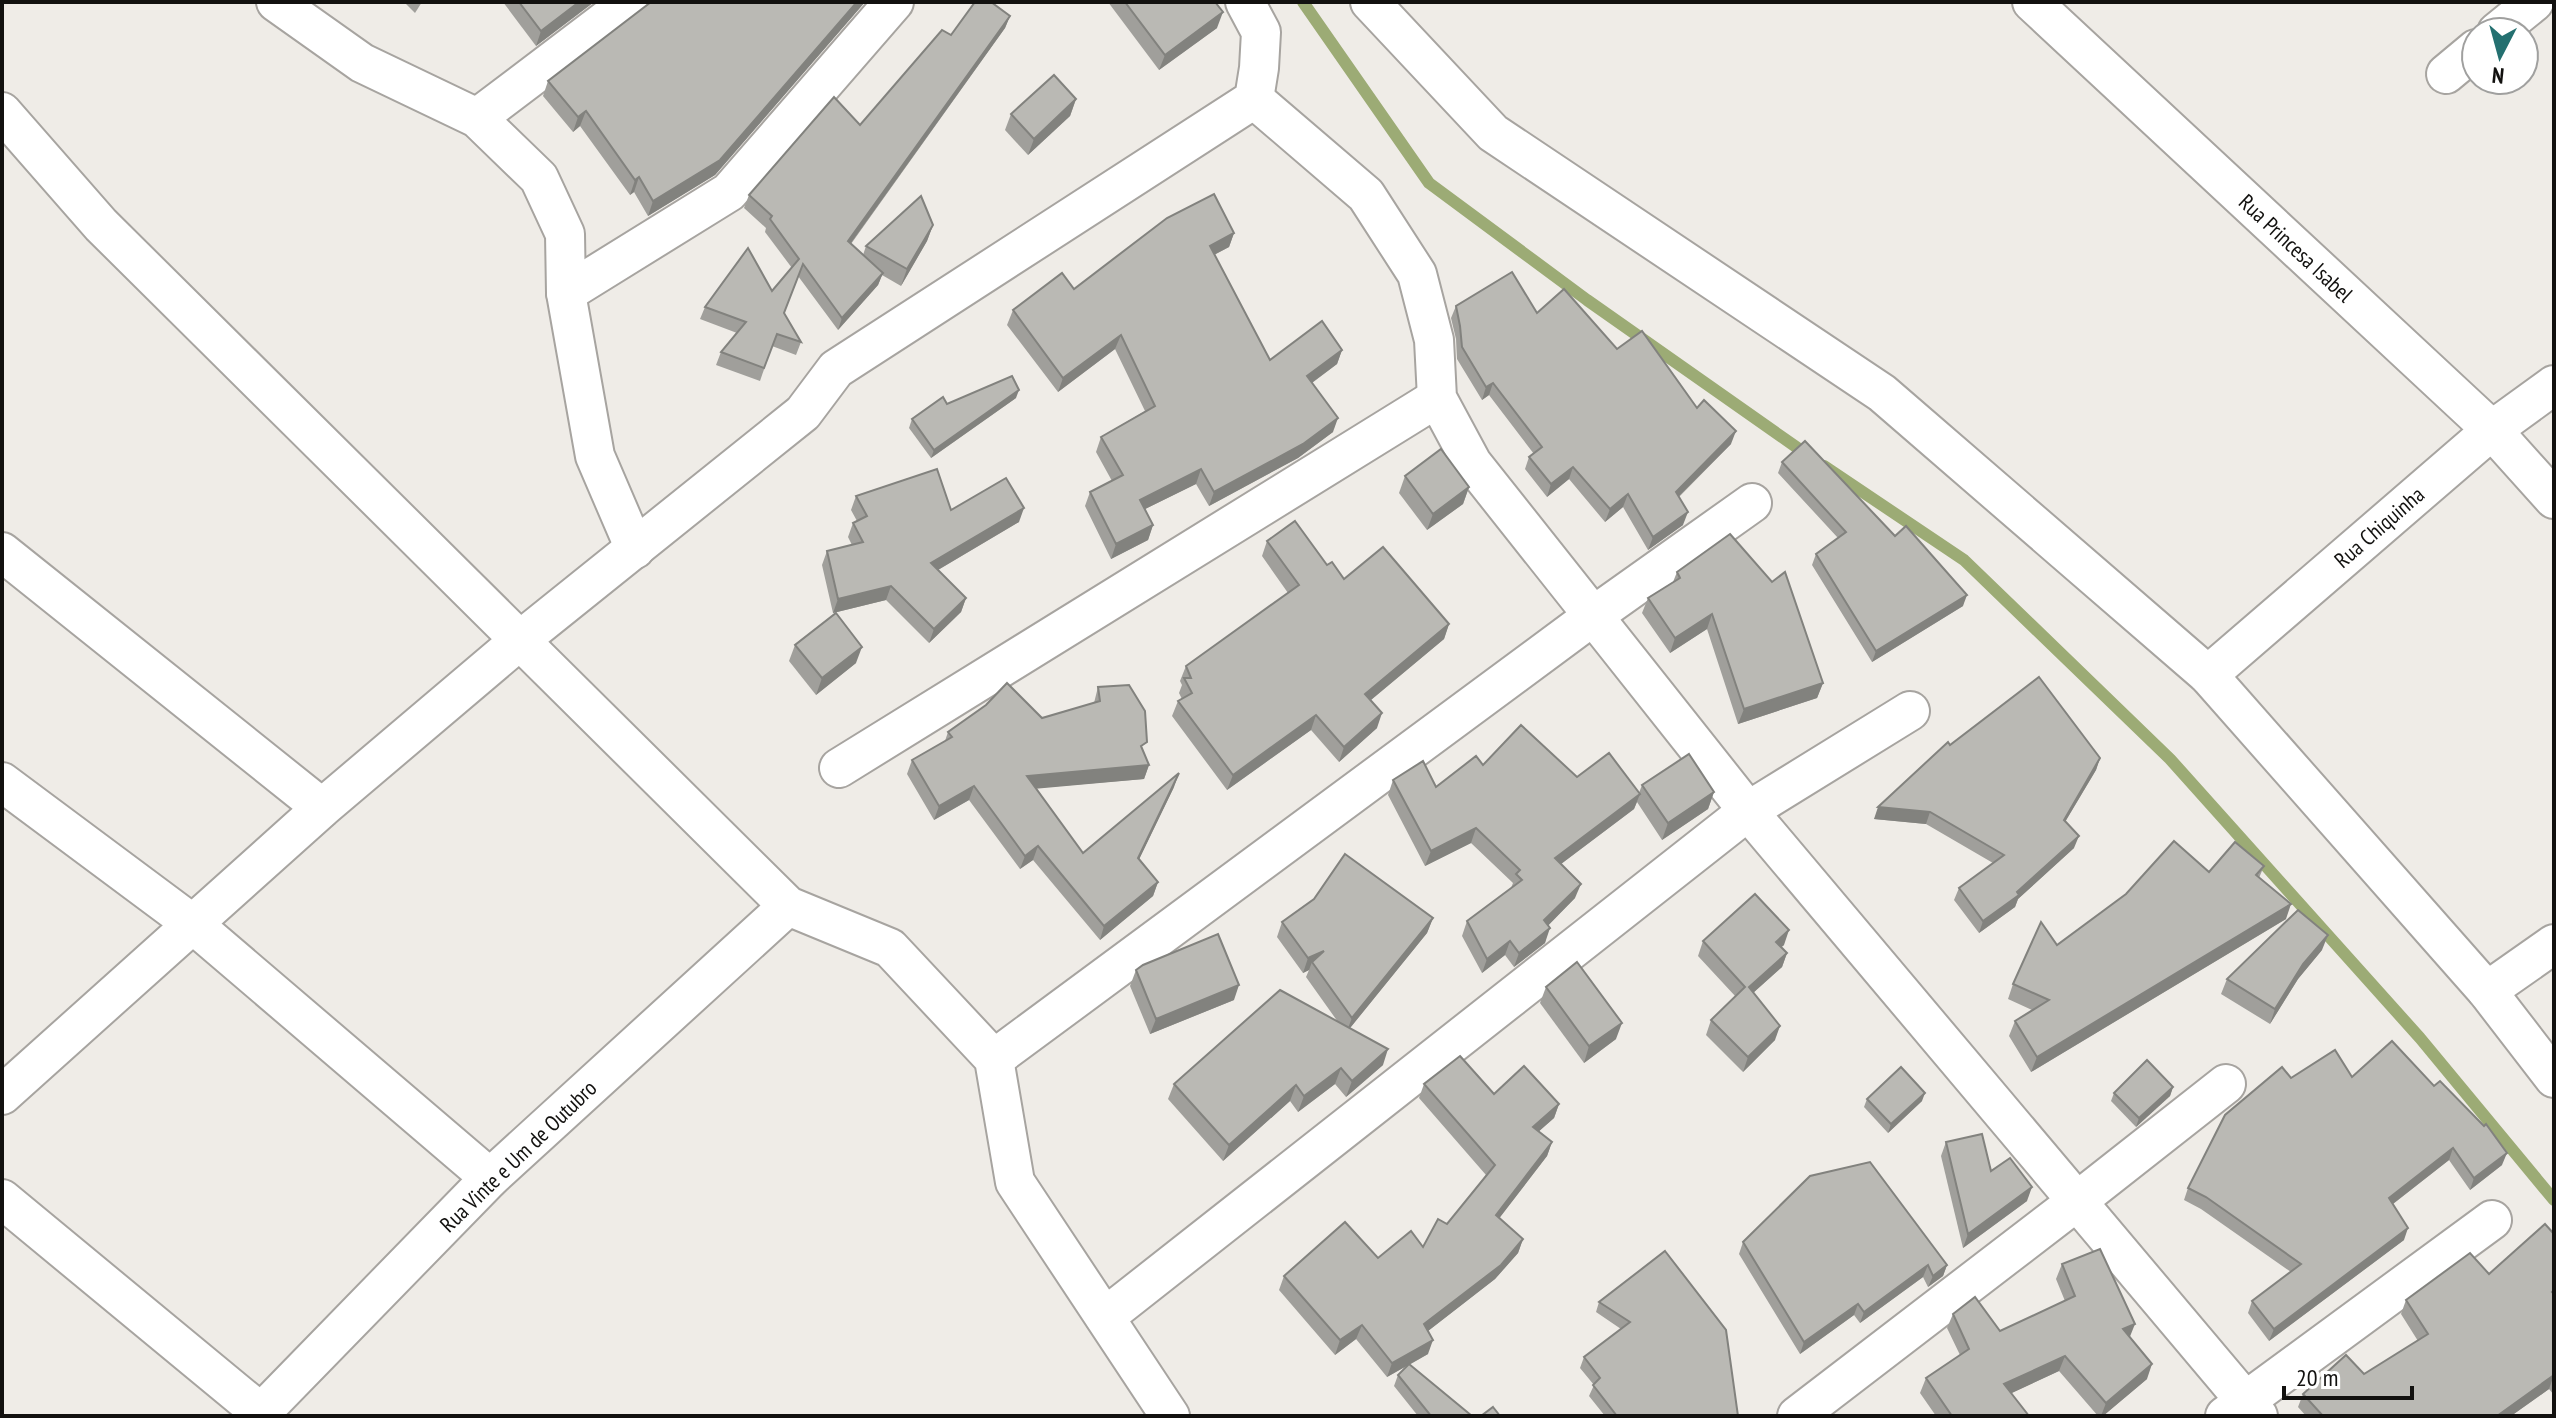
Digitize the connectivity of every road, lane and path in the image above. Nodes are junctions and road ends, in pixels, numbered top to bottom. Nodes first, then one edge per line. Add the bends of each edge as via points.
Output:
1 (276, 2) edge
2 (630, 2) edge
3 (894, 2) edge
4 (1245, 2) edge
5 (1370, 2) edge
6 (2032, 2) edge
7 (2534, 2) edge
8 (2517, 16) edge
9 (2460, 62) edge
10 (2446, 74) dead end
11 (1254, 99) junction
12 (2, 112) edge
13 (477, 118) junction
14 (566, 293) junction
15 (2554, 385) edge
16 (1437, 398) junction
17 (2492, 430) junction
18 (2554, 499) edge
19 (1752, 503) dead end
20 (635, 549) junction
21 (2, 552) edge
22 (1593, 616) junction
23 (519, 641) junction
24 (2208, 675) junction
25 (1910, 711) dead end
26 (839, 768) dead end
27 (2, 782) edge
28 (322, 808) junction
29 (1748, 811) junction
30 (788, 906) junction
31 (194, 925) junction
32 (2554, 944) edge
33 (2487, 991) junction
34 (994, 1059) junction
35 (2554, 1078) edge
36 (2226, 1084) dead end
37 (2, 1095) edge
38 (490, 1178) junction
39 (2, 1199) edge
40 (2076, 1202) junction
41 (2492, 1220) dead end
42 (1105, 1317) junction
43 (2242, 1411) edge
44 (259, 1414) edge
45 (1170, 1416) edge
46 (1797, 1416) edge

1 - 13 street via 362,63
2 - 13 street
3 - 14 street via 729,192
4 - 11 street via 1261,32
5 - 24 street via 1493,133 1882,393
6 - 17 street, Rua Princesa Isabel
7 - 8 street
9 - 10 street
11 - 16 street via 1366,195 1417,274 1434,340
11 - 20 street via 836,369 803,413
12 - 23 street via 101,225
13 - 14 street via 539,178 565,234
14 - 20 street via 595,456
15 - 17 street, Rua Chiquinha
16 - 22 street via 1472,463
16 - 26 street
17 - 18 street, Rua Princesa Isabel
17 - 24 street, Rua Chiquinha
19 - 22 street
20 - 23 street
21 - 28 street
22 - 29 street
22 - 34 street
23 - 28 street
23 - 30 street
24 - 33 street
25 - 29 street
27 - 31 street
28 - 31 street
29 - 40 street
29 - 42 street
30 - 34 street via 890,948
30 - 38 street, Rua Vinte e Um de Outubro
31 - 37 street
31 - 38 street
32 - 33 street
33 - 35 street
34 - 42 street via 1015,1182
36 - 40 street
38 - 44 street, Rua Vinte e Um de Outubro
39 - 44 street
40 - 43 street
40 - 46 street
41 - 43 street
42 - 45 street

